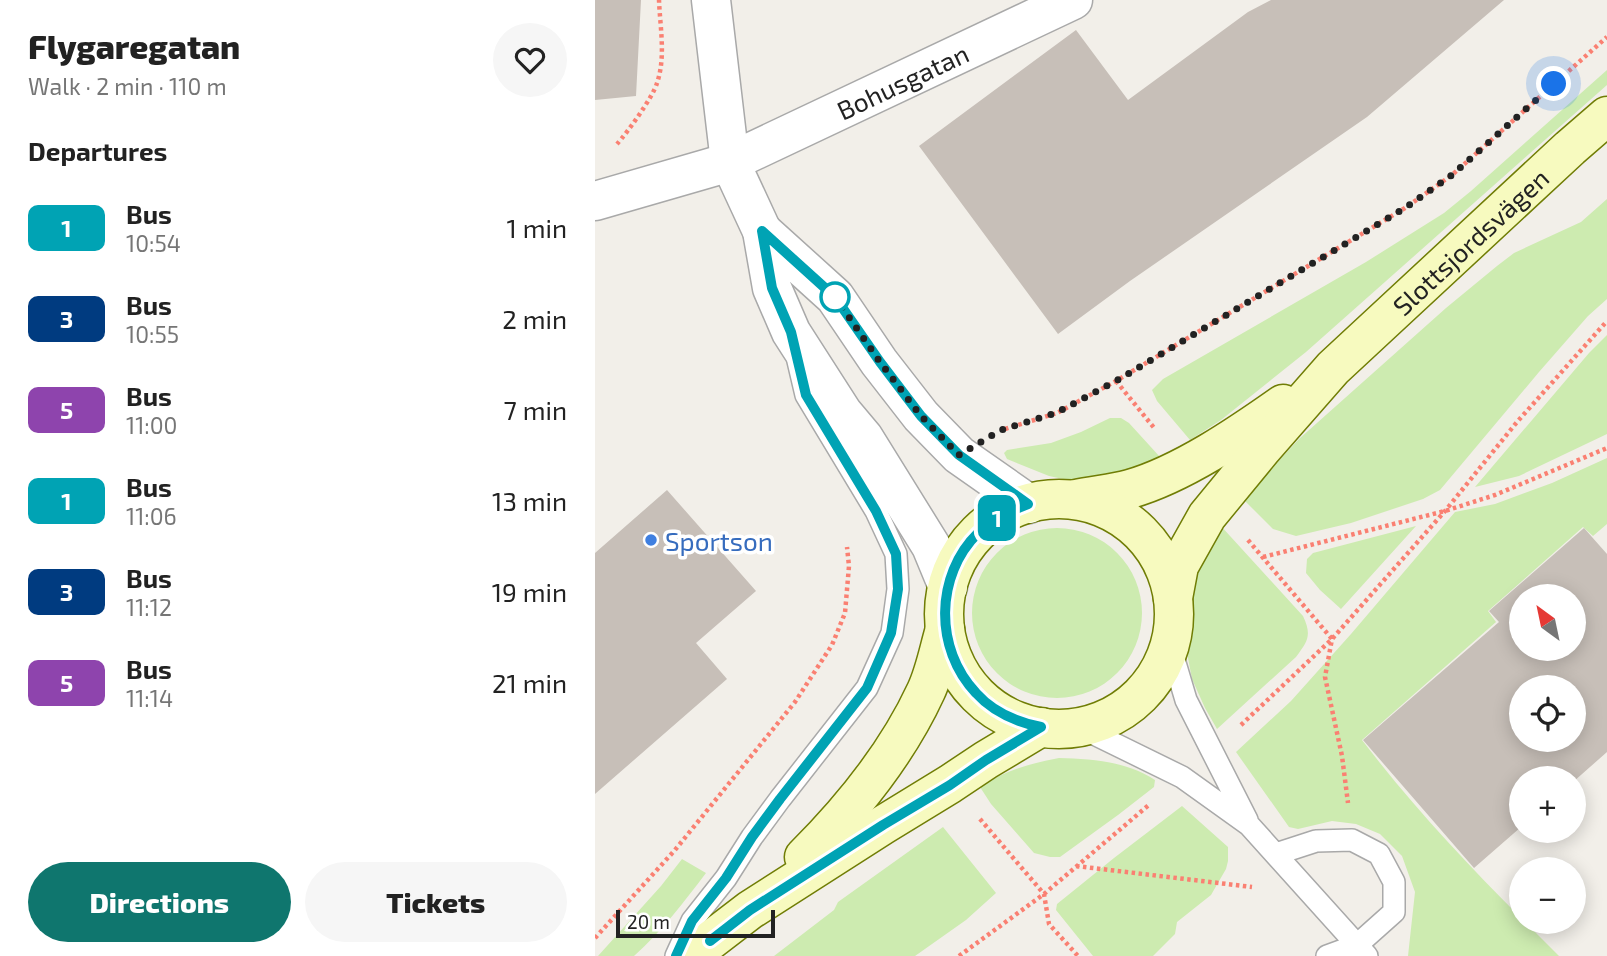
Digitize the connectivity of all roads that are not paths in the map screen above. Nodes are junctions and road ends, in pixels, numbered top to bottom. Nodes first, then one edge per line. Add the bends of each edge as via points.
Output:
1 (711, 0) edge
2 (1073, 0) edge
3 (1607, 116) edge
4 (730, 162) junction
5 (595, 201) edge
6 (762, 231) junction
7 (791, 332) junction
8 (1333, 368) junction
9 (1068, 500) junction
10 (1028, 504) junction
11 (948, 587) junction
12 (1173, 598) junction
13 (946, 629) junction
14 (1170, 646) junction
15 (1041, 727) junction
16 (1080, 727) junction
17 (1249, 825) junction
18 (1276, 854) junction
19 (750, 910) junction
20 (1362, 951) edge
21 (676, 956) edge
22 (690, 956) edge
23 (1327, 956) edge

1 - 4 street
2 - 4 street, Bohusgatan
3 - 8 main road, Slottsjordsvägen
4 - 5 street, Bohusgatan
4 - 6 street
6 - 7 street via 772,288
6 - 10 street via 835,297 921,416 959,455
7 - 11 street via 901,497 931,546
7 - 21 lane via 806,395 876,511 896,554 898,589 891,633 867,688 692,921
8 - 9 main road, Slottsjordsvägen via 1248,428 1166,476 1129,489
8 - 12 main road, Slottsjordsvägen via 1207,516 1179,566
9 - 10 main road, Slottsjordsvägen
9 - 12 main road, Slottsjordsvägen via 1106,509 1138,530 1161,562
10 - 11 main road, Slottsjordsvägen via 1009,511 977,534 964,550
11 - 13 main road, Slottsjordsvägen
12 - 14 main road, Slottsjordsvägen
13 - 15 main road, Slottsjordsvägen via 956,664 977,694 1006,716
13 - 19 main road, Slottsjordsvägen via 927,690 890,757 836,826
14 - 16 main road, Slottsjordsvägen via 1157,674 1137,699 1110,717
14 - 17 lane via 1186,700
15 - 16 main road, Slottsjordsvägen
15 - 19 main road, Slottsjordsvägen
16 - 17 lane via 1182,777
17 - 18 lane
18 - 20 lane
18 - 20 lane via 1316,841 1352,840 1379,854 1394,882 1394,912
19 - 22 main road, Slottsjordsvägen
20 - 23 lane

